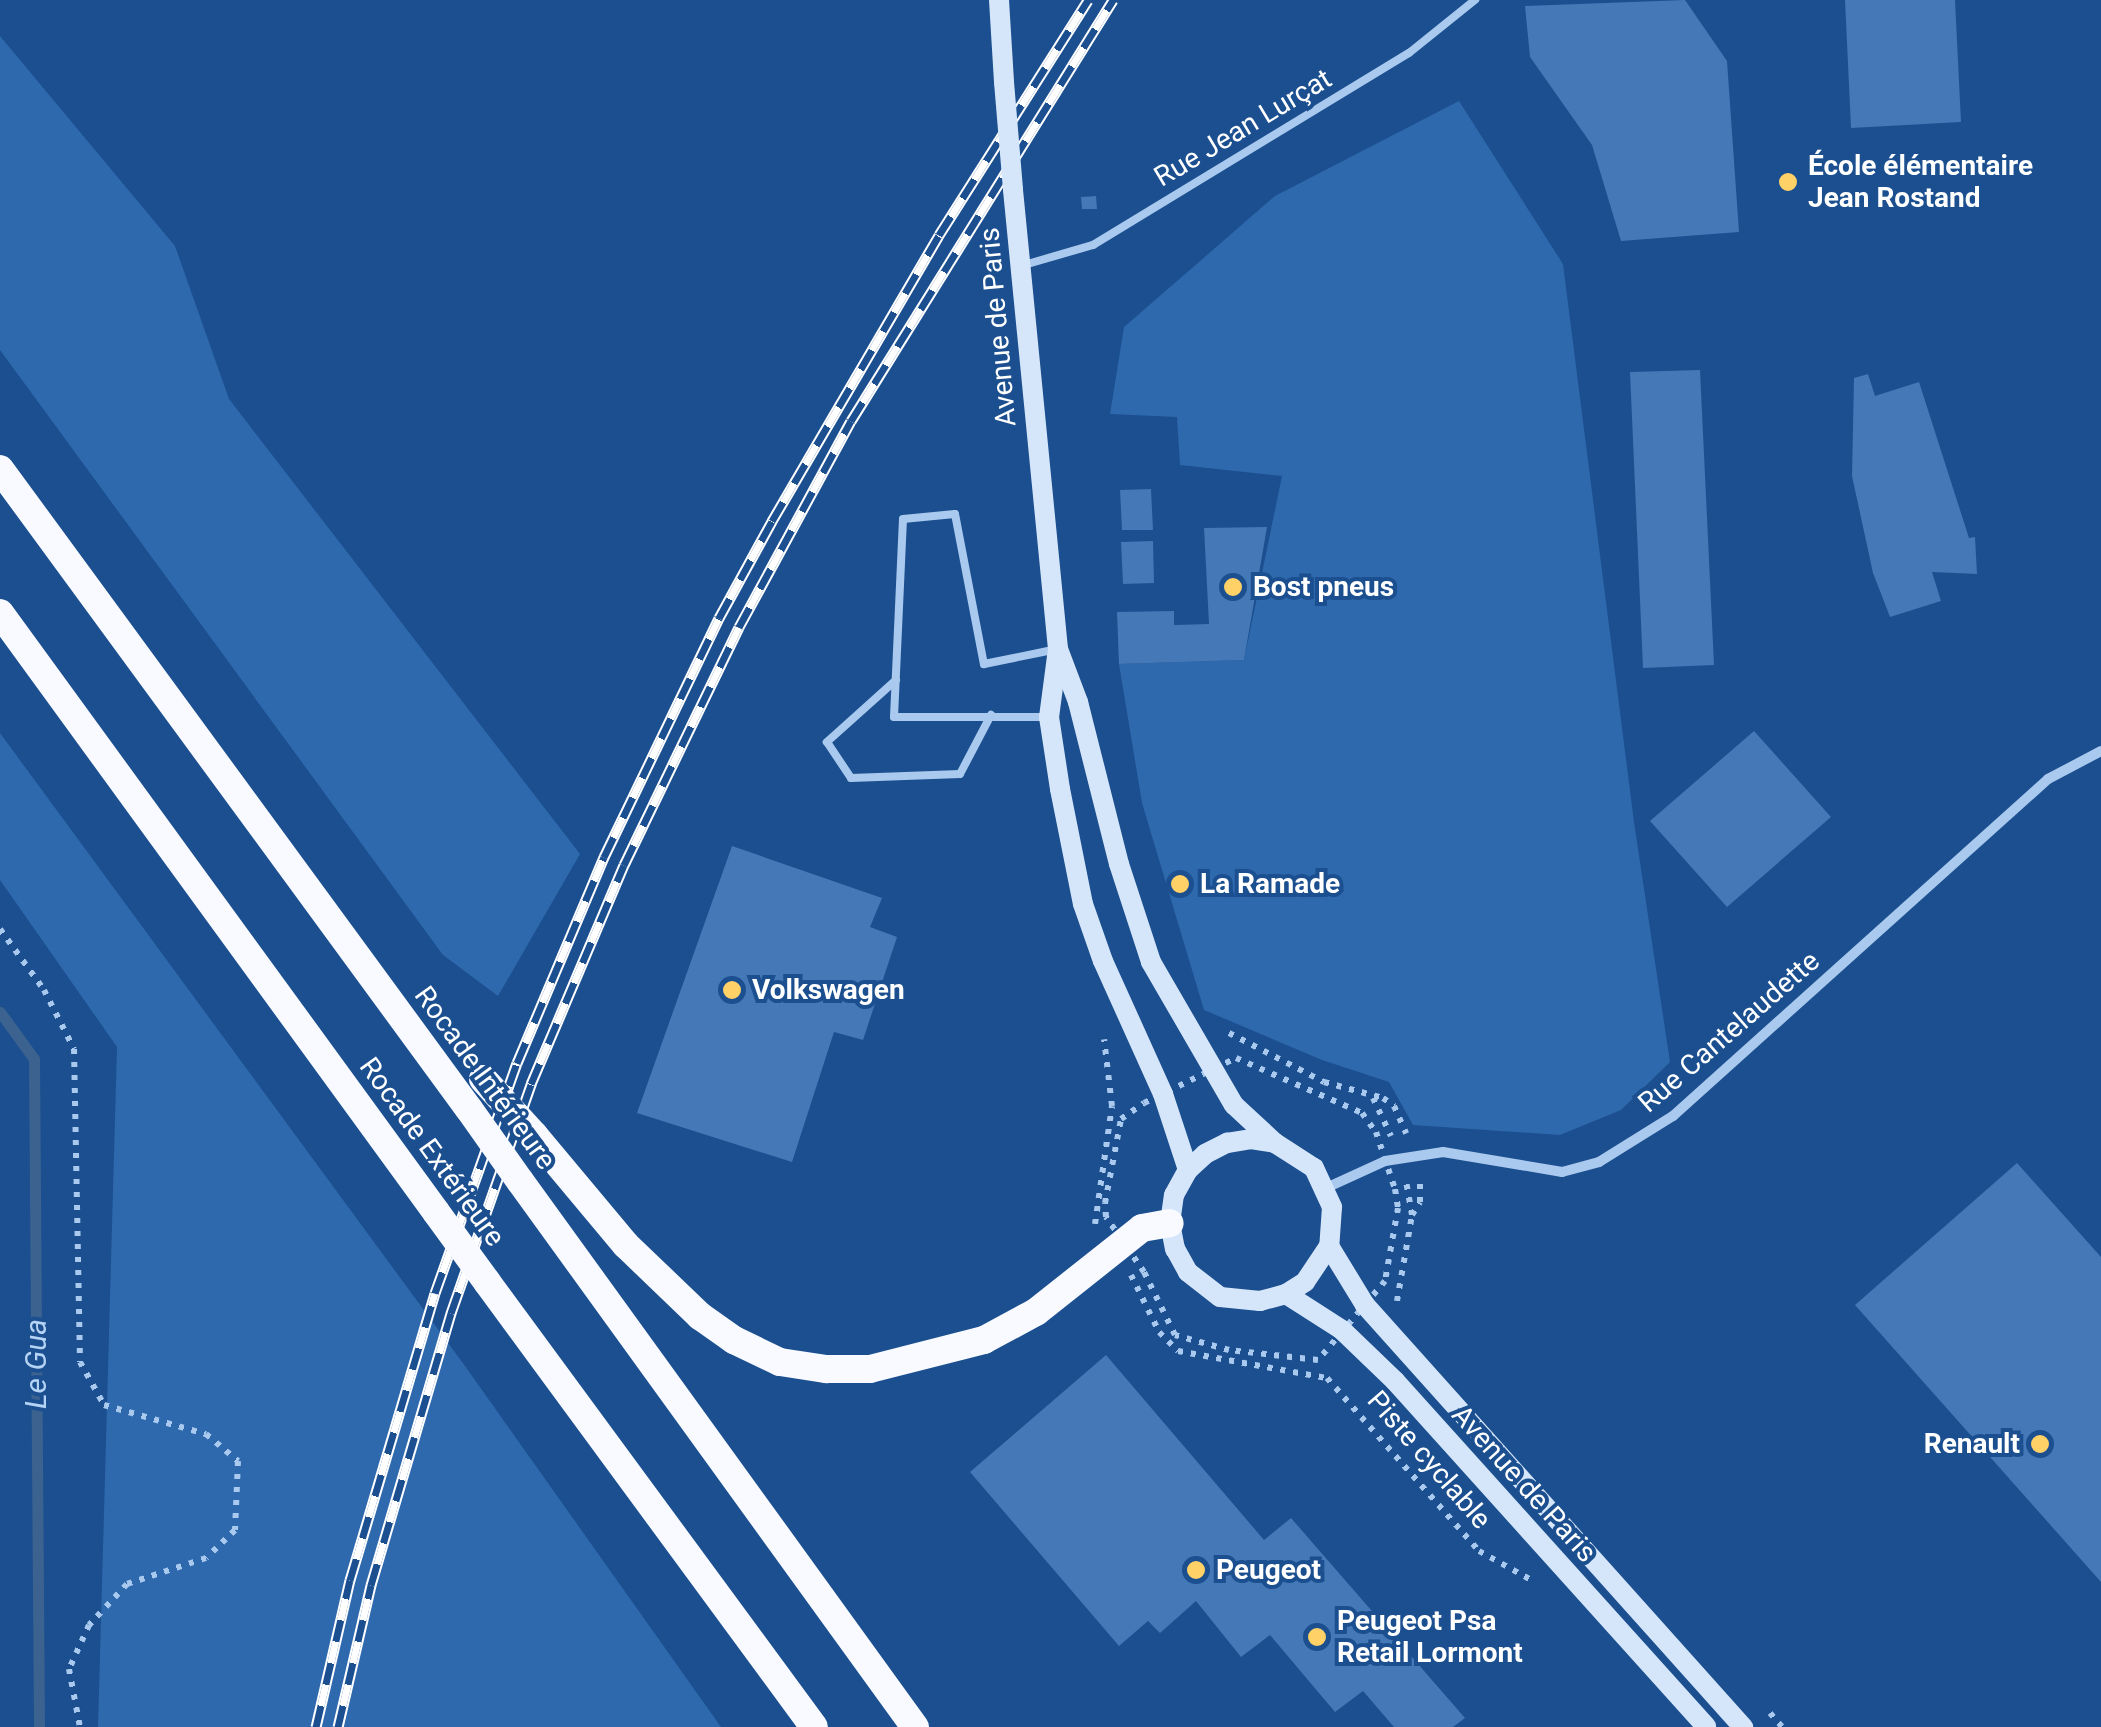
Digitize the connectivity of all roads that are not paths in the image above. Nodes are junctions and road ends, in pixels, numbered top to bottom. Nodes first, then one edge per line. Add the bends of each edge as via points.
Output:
1 (999, 0) edge
2 (1475, 0) edge
3 (1020, 266) junction
4 (0, 470) edge
5 (0, 614) edge
6 (1058, 649) junction
7 (896, 680) junction
8 (991, 716) junction
9 (1050, 717) junction
10 (2101, 751) edge
11 (433, 1062) junction
12 (1275, 1143) junction
13 (1188, 1170) junction
14 (1326, 1188) junction
15 (1170, 1223) junction
16 (1328, 1246) junction
17 (1286, 1294) junction
18 (814, 1727) edge
19 (916, 1727) edge
20 (1706, 1727) edge
21 (1743, 1727) edge

1 - 3 main road, Avenue de Paris, bridge
2 - 3 lane, Rue Jean Lurçat via 1409,54 1093,246
3 - 6 main road, Avenue de Paris
4 - 11 highway, Rocade Intérieure
5 - 18 highway, Rocade Extérieure, bridge
6 - 7 lane via 984,664 954,514 904,519
6 - 9 main road
6 - 12 main road via 1151,962 1234,1106
7 - 8 lane via 894,717
7 - 8 lane via 826,742 850,778 960,774
8 - 9 lane
9 - 13 main road via 1083,904
10 - 14 street, Rue Cantelaudette via 2048,780 1673,1116 1599,1162 1562,1172 1443,1152 1385,1160
11 - 15 highway, bridge via 483,1080 626,1245 700,1316 780,1362 870,1369 984,1340 1036,1312 1142,1228
11 - 19 highway, Rocade Intérieure, bridge
12 - 13 main road via 1227,1143
12 - 14 main road via 1314,1168
13 - 15 main road via 1174,1195
14 - 16 main road via 1332,1206
15 - 17 main road via 1188,1272 1220,1297 1260,1301
16 - 17 main road via 1305,1282
16 - 21 main road via 1364,1305
17 - 20 main road, Avenue de Paris via 1342,1330 1394,1381

